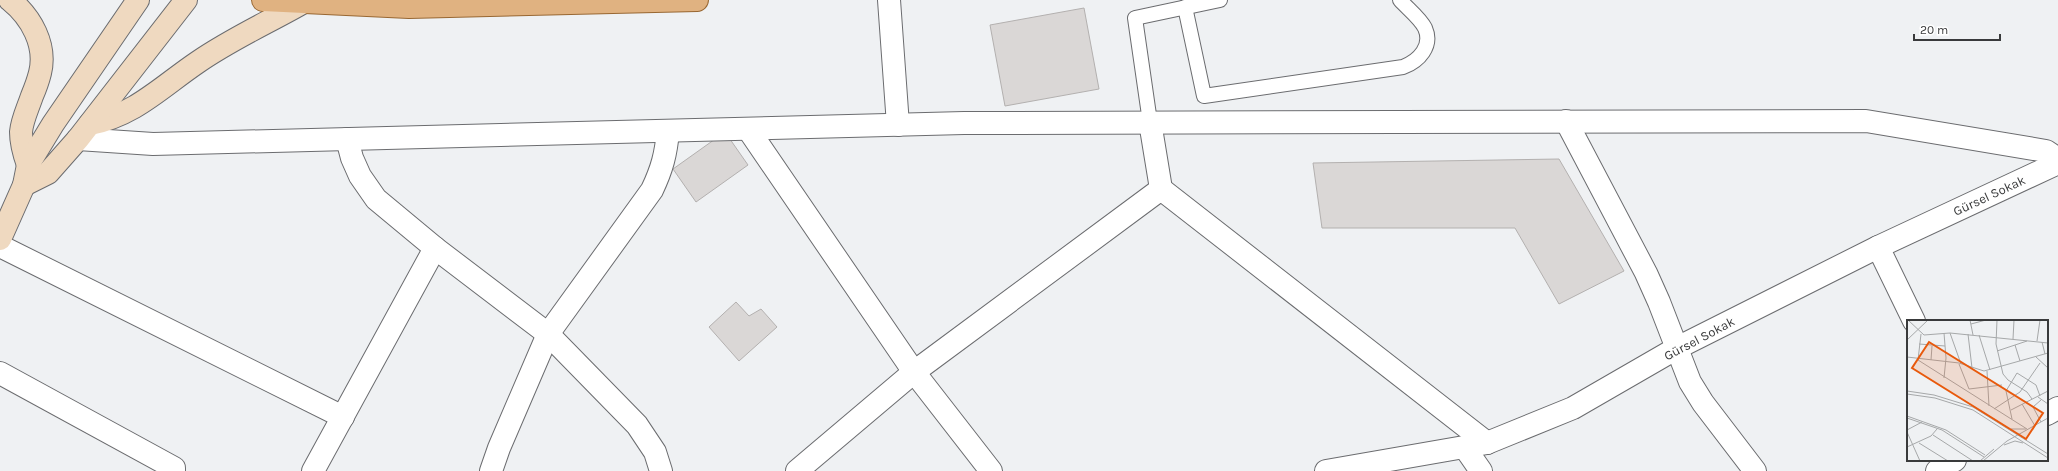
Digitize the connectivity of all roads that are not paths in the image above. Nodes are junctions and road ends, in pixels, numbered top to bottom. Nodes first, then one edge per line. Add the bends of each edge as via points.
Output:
1 (10, 0) edge
2 (138, 0) edge
3 (186, 0) edge
4 (263, 0) edge
5 (697, 0) edge
6 (889, 0) edge
7 (1220, 0) edge
8 (1400, 0) edge
9 (304, 2) junction
10 (1186, 7) junction
11 (1150, 122) junction
12 (1566, 122) junction
13 (898, 125) junction
14 (748, 129) junction
15 (668, 131) junction
16 (84, 132) junction
17 (347, 139) junction
18 (2058, 159) edge
19 (2058, 163) edge
20 (26, 175) junction
21 (1161, 189) junction
22 (0, 239) edge
23 (0, 246) edge
24 (1878, 246) junction
25 (434, 248) junction
26 (1914, 320) edge
27 (548, 334) junction
28 (1677, 348) junction
29 (914, 372) junction
30 (0, 373) edge
31 (2058, 408) edge
32 (2048, 413) edge
33 (343, 417) junction
34 (1487, 443) junction
35 (1465, 448) junction
36 (1954, 461) edge
37 (174, 471) edge
38 (313, 471) edge
39 (491, 471) edge
40 (661, 471) edge
41 (797, 471) edge
42 (992, 471) edge
43 (1326, 471) edge
44 (1482, 471) edge
45 (1755, 471) edge
46 (1937, 471) edge

1 - 20 main road via 18,6 33,26 42,56 40,72 21,131
2 - 20 main road via 53,124
3 - 16 main road
4 - 9 main road
5 - 9 main road via 409,7
6 - 13 street
7 - 10 lane
8 - 10 lane via 1425,28 1424,51 1412,64 1204,96
9 - 16 main road via 209,55 136,107
10 - 11 lane via 1134,18
11 - 12 street
11 - 13 street
11 - 21 street
12 - 18 street via 1866,121 2046,151
12 - 28 street via 1646,273
13 - 14 street
14 - 15 street
14 - 29 street
15 - 17 street
15 - 27 street via 666,154 652,190
16 - 17 street via 153,144
16 - 20 main road via 48,173
17 - 25 street via 360,176 376,199
19 - 24 street, Gürsel Sokak
20 - 22 main road
21 - 29 street
21 - 34 street
23 - 33 street
24 - 26 street
24 - 28 street, Gürsel Sokak
25 - 27 street
25 - 33 street
27 - 39 street
27 - 40 street via 637,425 655,452
28 - 34 street, Gürsel Sokak via 1573,408
28 - 45 street via 1690,382 1703,403
29 - 41 street
29 - 42 street
30 - 37 street via 174,468
31 - 32 street
33 - 38 street
34 - 35 street, Gürsel Sokak
35 - 43 street, Gürsel Sokak
35 - 44 street
36 - 46 street

